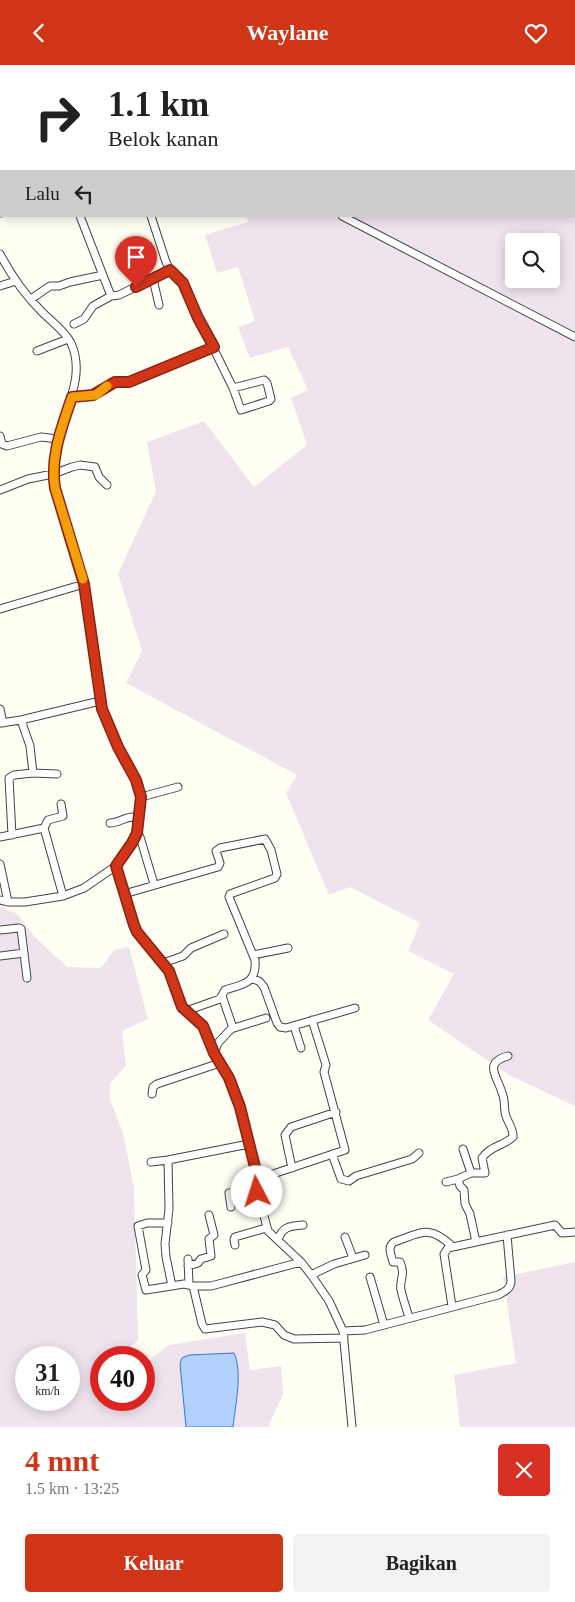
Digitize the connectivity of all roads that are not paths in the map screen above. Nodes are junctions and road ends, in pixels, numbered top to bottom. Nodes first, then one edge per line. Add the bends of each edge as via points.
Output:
1 (80, 217) edge
2 (151, 217) edge
3 (344, 217) edge
4 (0, 254) edge
5 (170, 270) junction
6 (103, 275) junction
7 (153, 279) junction
8 (16, 281) junction
9 (0, 286) edge
10 (111, 296) junction
11 (31, 299) junction
12 (159, 305) dead end
13 (74, 324) dead end
14 (575, 337) edge
15 (68, 339) junction
16 (214, 347) junction
17 (38, 351) dead end
18 (233, 388) junction
19 (72, 397) junction
20 (0, 436) edge
21 (58, 439) junction
22 (53, 474) junction
23 (106, 485) dead end
24 (0, 490) edge
25 (84, 584) junction
26 (0, 609) edge
27 (100, 701) junction
28 (0, 709) edge
29 (21, 720) junction
30 (1, 723) edge
31 (33, 773) junction
32 (57, 775) dead end
33 (178, 787) dead end
34 (141, 797) junction
35 (62, 805) dead end
36 (139, 817) junction
37 (110, 823) dead end
38 (44, 827) junction
39 (137, 833) junction
40 (12, 835) junction
41 (0, 837) edge
42 (0, 864) edge
43 (116, 866) junction
44 (154, 884) junction
45 (124, 894) junction
46 (63, 896) junction
47 (0, 900) edge
48 (8, 902) junction
49 (0, 930) edge
50 (224, 934) dead end
51 (288, 948) dead end
52 (24, 953) junction
53 (253, 955) junction
54 (0, 956) edge
55 (163, 963) junction
56 (27, 978) dead end
57 (252, 979) junction
58 (222, 996) junction
59 (355, 1009) dead end
60 (186, 1011) junction
61 (266, 1018) dead end
62 (312, 1021) junction
63 (294, 1025) junction
64 (233, 1028) junction
65 (301, 1048) dead end
66 (214, 1053) junction
67 (508, 1056) dead end
68 (220, 1063) junction
69 (152, 1094) dead end
70 (336, 1111) junction
71 (249, 1144) junction
72 (463, 1149) dead end
73 (419, 1153) dead end
74 (332, 1154) junction
75 (168, 1160) junction
76 (151, 1162) dead end
77 (292, 1168) junction
78 (471, 1173) junction
79 (458, 1179) junction
80 (446, 1182) dead end
81 (257, 1183) junction
82 (231, 1207) dead end
83 (209, 1215) dead end
84 (168, 1223) junction
85 (302, 1225) dead end
86 (266, 1228) junction
87 (575, 1232) edge
88 (507, 1235) junction
89 (345, 1237) dead end
90 (278, 1240) junction
91 (476, 1242) junction
92 (236, 1245) dead end
93 (452, 1246) junction
94 (365, 1255) dead end
95 (353, 1258) junction
96 (301, 1262) junction
97 (311, 1275) junction
98 (370, 1277) dead end
99 (191, 1285) junction
100 (172, 1286) junction
101 (452, 1306) junction
102 (409, 1317) junction
103 (384, 1325) junction
104 (343, 1335) junction
105 (352, 1427) edge

1 - 6 street
2 - 5 street
3 - 14 street
4 - 8 street
5 - 7 street
5 - 16 street via 183,283
6 - 10 street
6 - 11 street via 50,286
7 - 10 street
7 - 12 street
8 - 9 street
8 - 11 street
10 - 13 street via 93,306 84,319
11 - 15 street
15 - 17 street
15 - 19 street via 76,367
16 - 18 street
16 - 19 street via 129,382 115,382 96,395
18 - 18 street via 241,410 271,399 264,381
19 - 21 street
20 - 21 street via 2,444 7,446 41,437
21 - 22 street
22 - 23 street via 80,465 95,467
22 - 24 street
22 - 25 street
25 - 26 street
25 - 27 street
27 - 29 street
27 - 34 street via 108,727 136,780
28 - 30 street
29 - 30 street
29 - 31 street via 30,746
31 - 32 street
31 - 40 street via 9,778
33 - 34 street
34 - 36 street
35 - 38 street via 63,816 48,821
36 - 37 street via 125,817
36 - 39 street
38 - 40 street
38 - 46 street
39 - 43 street
39 - 44 street
40 - 41 street
42 - 48 street
43 - 45 street
43 - 46 street via 84,888
44 - 45 street
44 - 53 street via 218,867 216,851 220,848 265,839 271,850 277,874 275,878 228,897
45 - 55 street via 137,932
46 - 48 street
47 - 48 street
49 - 52 street via 21,928
50 - 55 street
51 - 53 street
52 - 54 street
52 - 56 street
53 - 57 street via 256,967
55 - 60 street
57 - 58 street via 225,990
57 - 63 street via 264,987 278,1025 284,1028
58 - 60 street
58 - 64 street
59 - 62 street
60 - 66 street via 203,1026
61 - 64 street
62 - 63 street
62 - 70 street
63 - 65 street
64 - 66 street via 218,1043
66 - 68 street
67 - 78 street via 496,1063 494,1075 502,1091 505,1112 514,1135 485,1154 482,1158 485,1173
68 - 69 street via 157,1084
68 - 71 street via 236,1093
70 - 74 street via 345,1150
70 - 77 street via 287,1131 285,1135
71 - 75 street
71 - 81 street
72 - 78 street
73 - 74 street via 412,1159 349,1181 341,1179
74 - 77 street
75 - 76 street
75 - 84 street
77 - 81 street
78 - 79 street
79 - 80 street
79 - 91 street via 464,1190
81 - 82 street via 231,1191 228,1195
81 - 86 street
83 - 99 street via 214,1235 209,1239 211,1256 198,1263 188,1262
84 - 100 street via 165,1244
84 - 100 street via 142,1224 138,1229 146,1270 142,1275 146,1290
85 - 90 street via 286,1227
86 - 90 street
86 - 92 street via 235,1237
87 - 88 street via 562,1233 555,1225
88 - 91 street
88 - 101 street via 510,1287 498,1295
89 - 95 street
90 - 96 street
91 - 93 street
93 - 101 street via 444,1254
93 - 102 street via 440,1236 426,1231 390,1245 393,1262 400,1262 403,1268 400,1287
94 - 95 street
95 - 97 street
96 - 97 street
96 - 99 street via 211,1286
97 - 104 street via 329,1301
98 - 103 street
99 - 100 street
99 - 104 street via 205,1329 262,1322 275,1325 284,1335 294,1339
101 - 102 street
102 - 103 street
103 - 104 street
104 - 105 street

